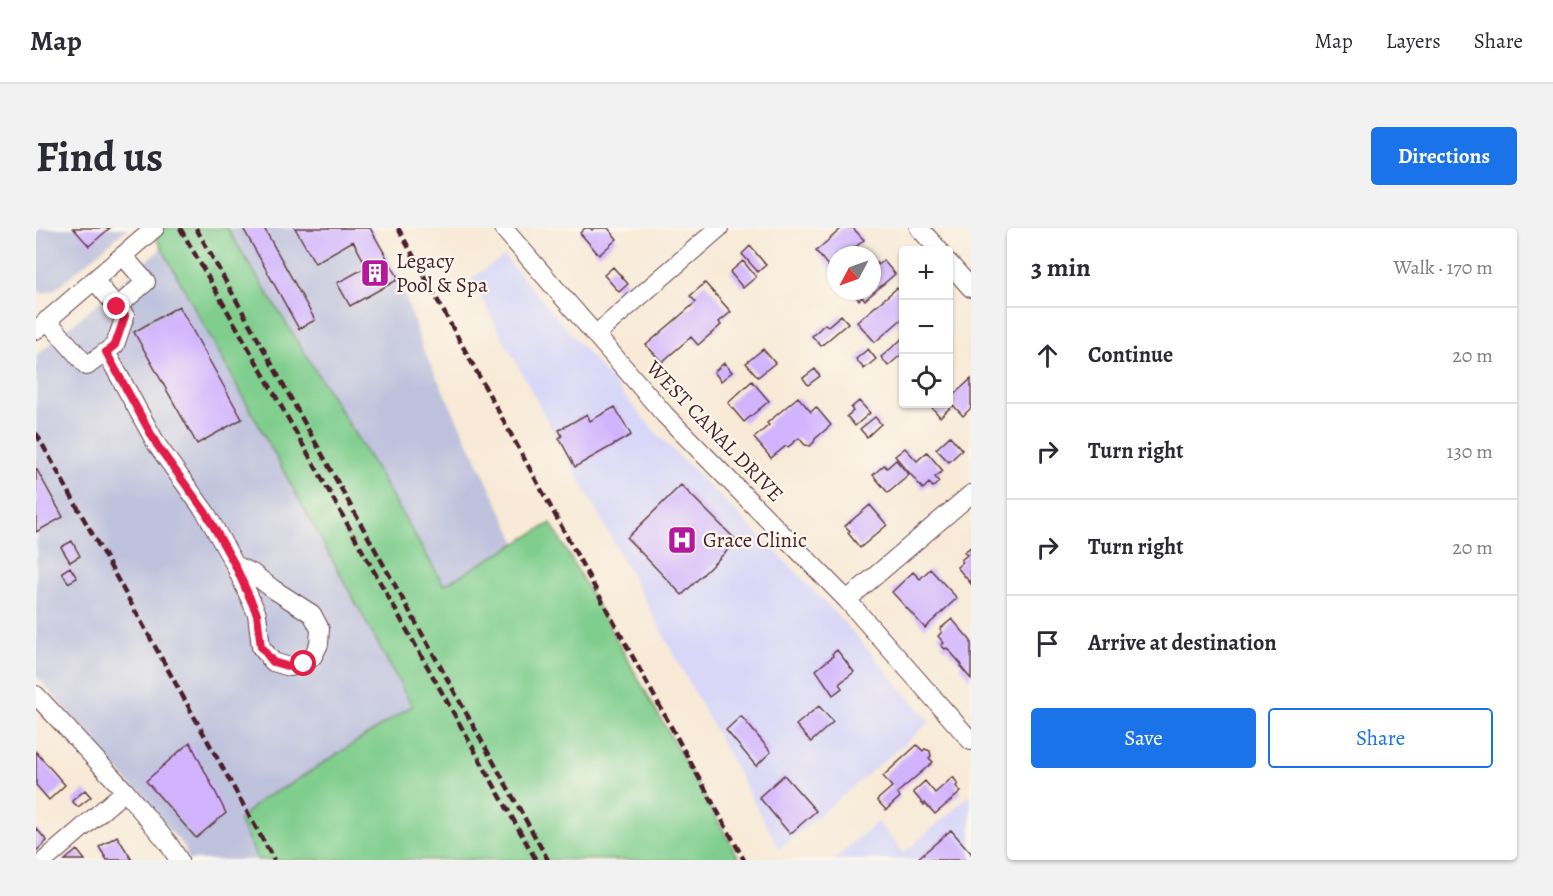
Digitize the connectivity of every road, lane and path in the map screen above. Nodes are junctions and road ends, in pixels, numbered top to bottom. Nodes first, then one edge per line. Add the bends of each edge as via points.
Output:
1 (155, 228) edge
2 (503, 228) edge
3 (919, 228) edge
4 (718, 229) edge
5 (935, 246) edge
6 (123, 256) junction
7 (953, 268) edge
8 (94, 280) junction
9 (971, 288) edge
10 (117, 307) junction
11 (40, 324) edge
12 (595, 336) junction
13 (106, 352) junction
14 (971, 494) edge
15 (235, 565) junction
16 (847, 600) junction
17 (36, 694) edge
18 (971, 741) edge
19 (125, 791) junction
20 (45, 860) edge
21 (179, 860) edge

1 - 6 street
2 - 12 street, WEST CANAL DRIVE
3 - 5 street
4 - 12 street
6 - 8 street
6 - 10 street via 146,282
7 - 9 street
8 - 10 street
8 - 11 street
10 - 13 street via 125,316 115,345
11 - 13 street via 87,366
12 - 16 street, WEST CANAL DRIVE via 689,442
13 - 15 street via 157,445 206,513
14 - 16 street
15 - 15 street via 257,614 261,647 273,662 290,667 304,664 319,644 320,629 312,614
16 - 18 street, WEST CANAL DRIVE
17 - 19 street
19 - 20 street
19 - 21 street

